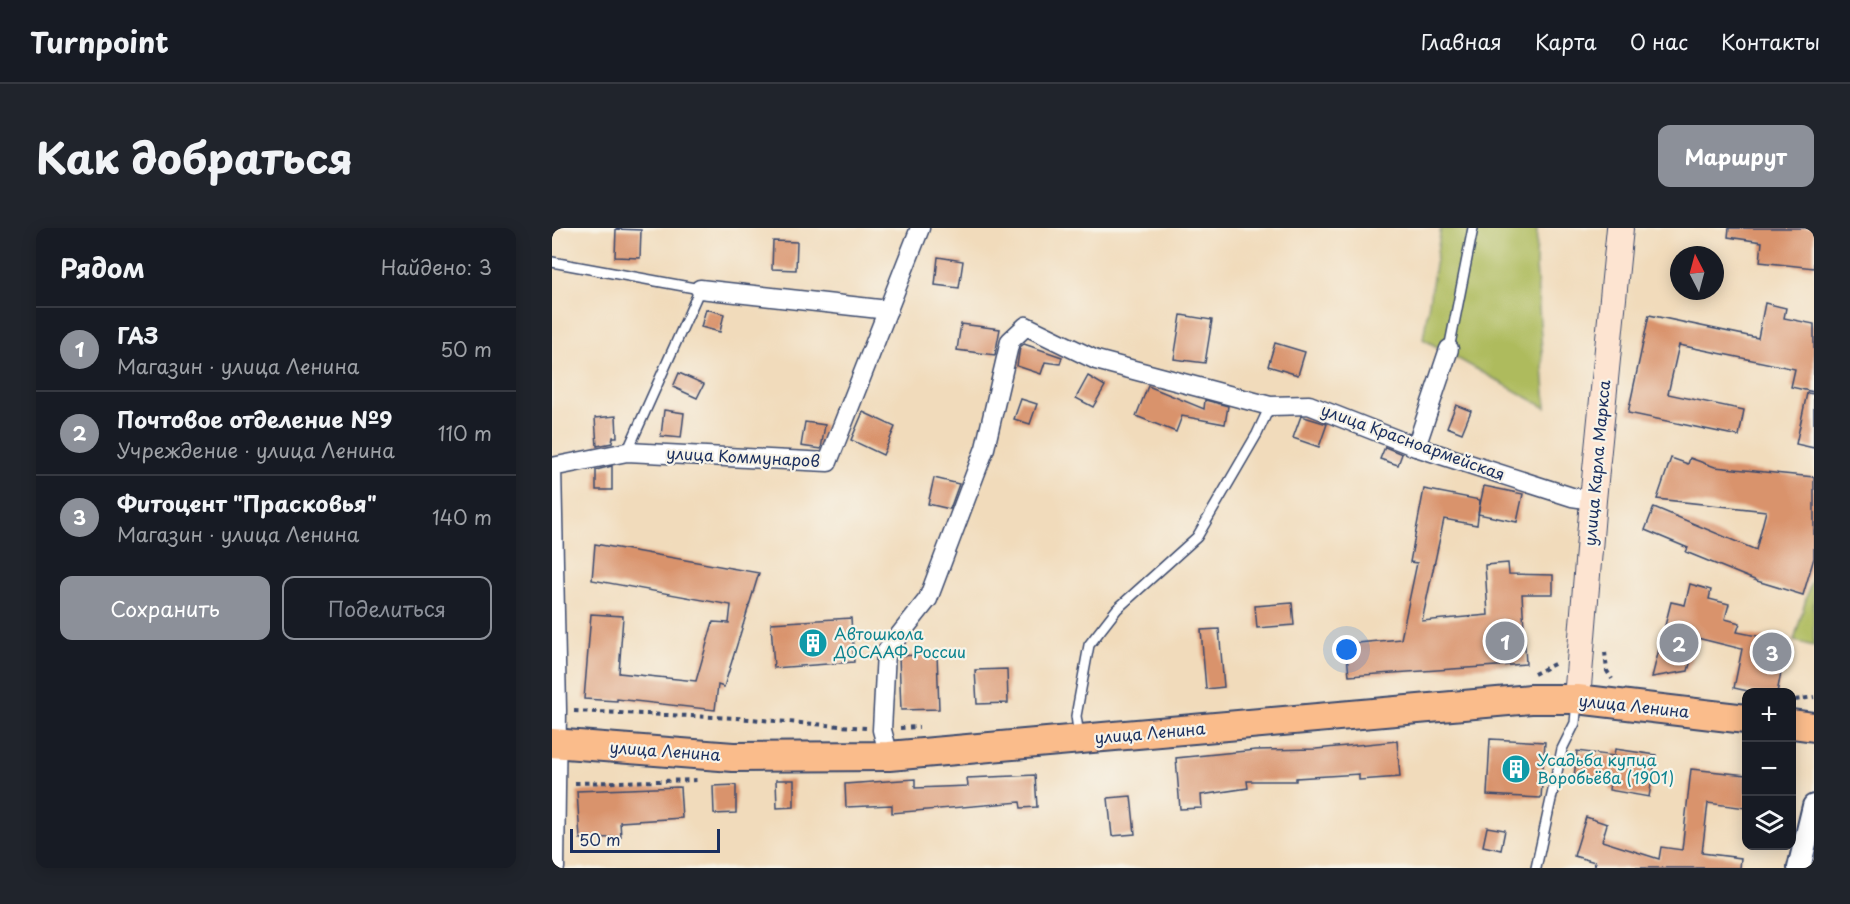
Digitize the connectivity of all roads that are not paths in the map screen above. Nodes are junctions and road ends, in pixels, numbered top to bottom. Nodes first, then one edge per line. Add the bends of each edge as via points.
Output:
1 (920, 228) edge
2 (1473, 228) edge
3 (1620, 228) edge
4 (552, 262) edge
5 (700, 289) junction
6 (888, 310) junction
7 (1449, 349) joint
8 (1270, 406) junction
9 (1416, 447) junction
10 (627, 452) junction
11 (552, 467) edge
12 (1593, 500) junction
13 (1577, 699) junction
14 (1742, 719) edge
15 (1796, 725) edge
16 (1814, 727) edge
17 (1080, 740) junction
18 (555, 743) edge
19 (886, 743) junction
20 (1814, 806) edge
21 (555, 868) edge
22 (1536, 868) edge
23 (1799, 868) edge

1 - 6 street, улица Коммунаров
2 - 7 lane
3 - 12 main road, улица Карла Маркса
4 - 5 lane
5 - 6 street
5 - 10 lane
6 - 10 street, улица Коммунаров via 828,462
7 - 9 street
8 - 9 street, улица Красноармейская via 1309,405
8 - 17 lane via 1197,537 1117,609 1089,645 1076,716
8 - 19 street, улица Красноармейская via 1095,360 1026,326 1010,341 985,448 928,599 886,652
9 - 12 street, улица Красноармейская via 1572,497
10 - 11 street, улица Коммунаров
11 - 18 street
12 - 13 main road, улица Карла Маркса
13 - 14 main road, улица Ленина
13 - 17 main road, улица Ленина via 1489,701
13 - 22 lane via 1575,723 1562,749
15 - 16 main road
17 - 19 main road, улица Ленина
18 - 19 main road, улица Ленина via 733,756
18 - 21 street
20 - 23 street

